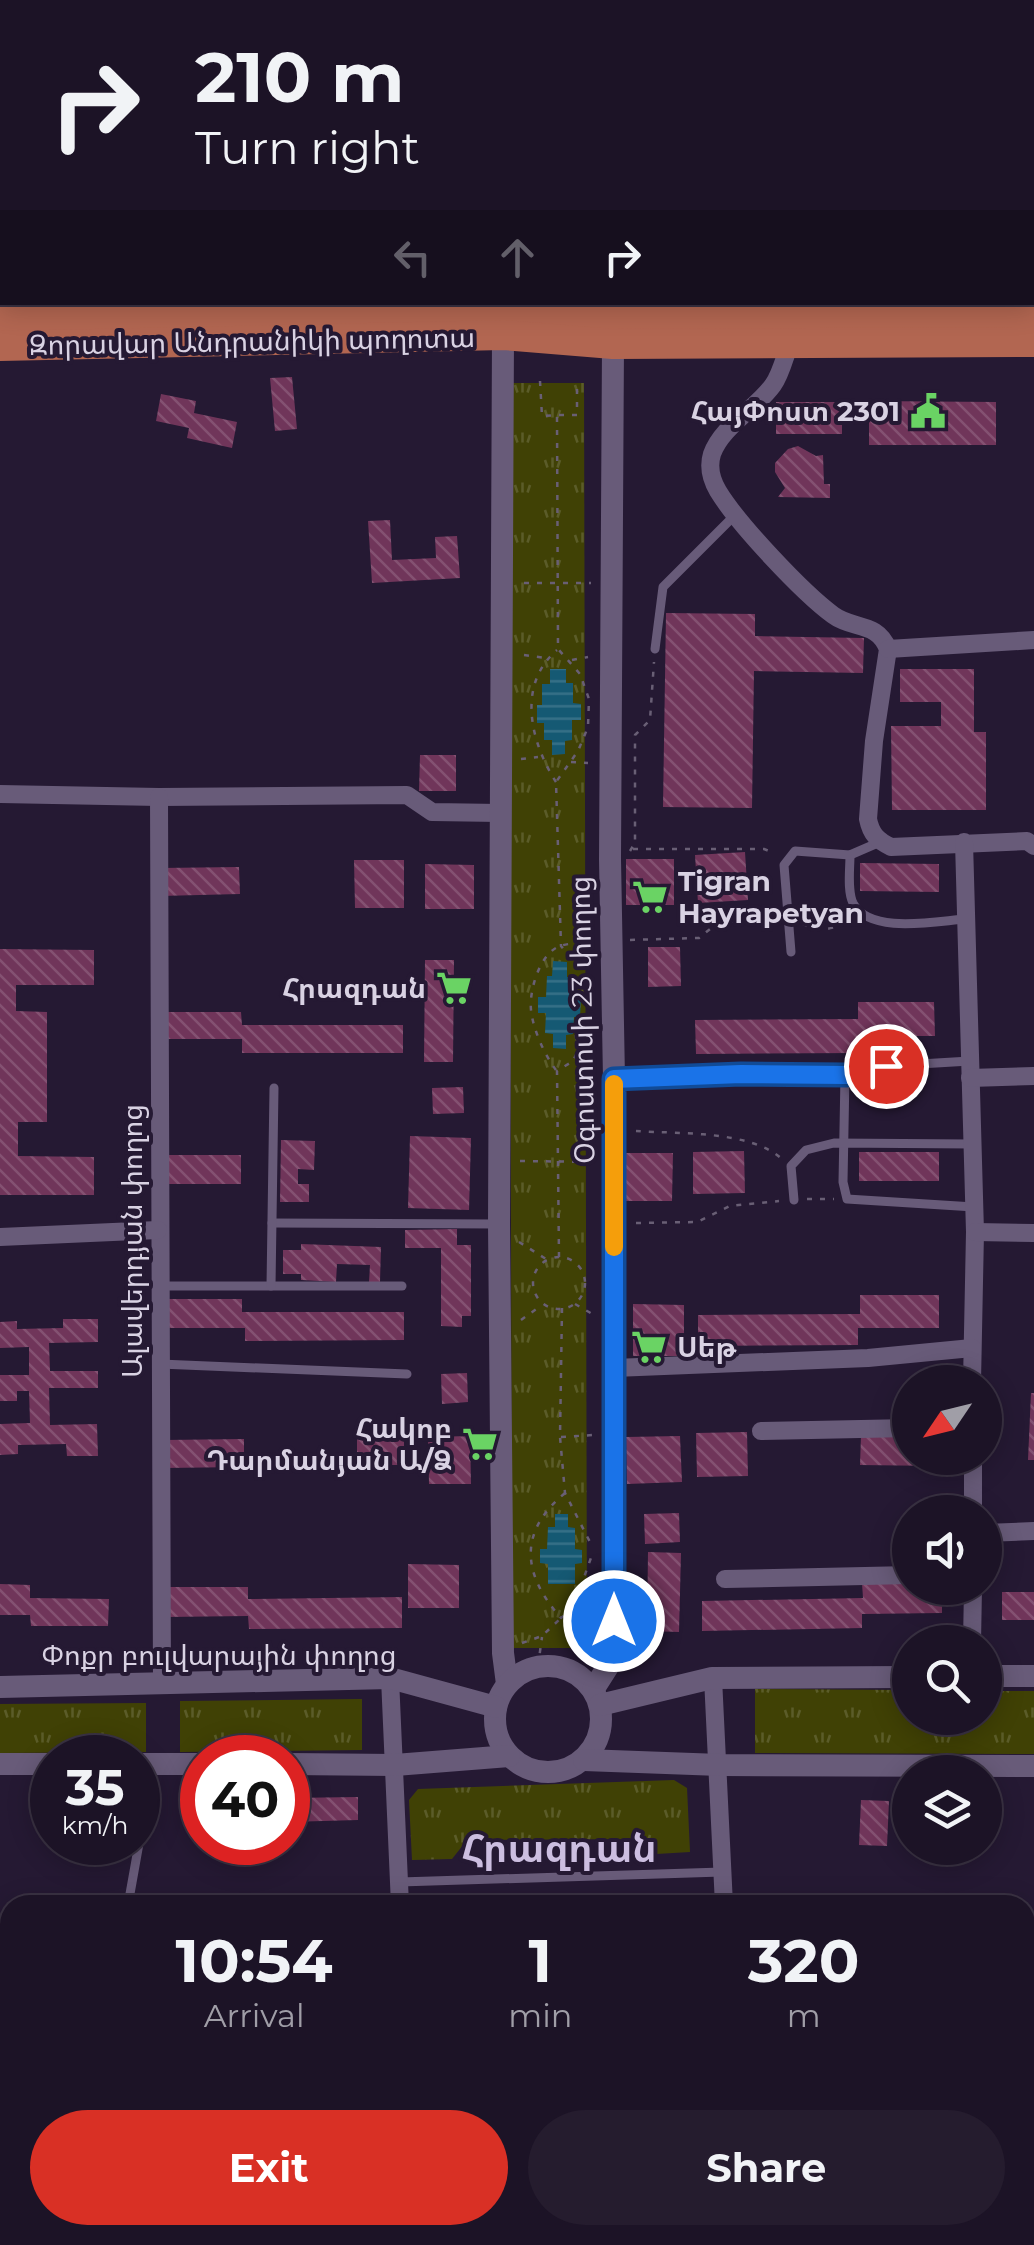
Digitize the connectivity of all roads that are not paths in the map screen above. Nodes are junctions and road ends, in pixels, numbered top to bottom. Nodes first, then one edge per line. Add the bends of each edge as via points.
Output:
1 (386, 306) edge
2 (717, 311) edge
3 (1034, 317) edge
4 (0, 319) edge
5 (504, 322) junction
6 (613, 329) junction
7 (1034, 342) edge
8 (790, 343) junction
9 (0, 346) edge
10 (736, 514) junction
11 (1034, 640) edge
12 (888, 649) junction
13 (654, 650) road end
14 (0, 794) edge
15 (159, 797) junction
16 (500, 813) junction
17 (880, 842) junction
18 (964, 842) junction
19 (1034, 846) edge
20 (850, 855) junction
21 (966, 919) junction
22 (791, 952) dead end
23 (970, 1069) junction
24 (846, 1075) junction
25 (1034, 1076) edge
26 (614, 1079) junction
27 (274, 1088) dead end
28 (846, 1143) junction
29 (972, 1144) junction
30 (794, 1200) road end
31 (974, 1207) junction
32 (272, 1223) junction
33 (498, 1224) junction
34 (158, 1230) junction
35 (975, 1232) junction
36 (1034, 1234) edge
37 (0, 1237) edge
38 (158, 1286) junction
39 (271, 1286) junction
40 (402, 1286) dead end
41 (972, 1348) junction
42 (160, 1364) junction
43 (972, 1365) edge
44 (614, 1368) junction
45 (407, 1374) dead end
46 (892, 1428) edge
47 (760, 1431) dead end
48 (1034, 1531) edge
49 (1002, 1532) edge
50 (892, 1575) edge
51 (725, 1579) dead end
52 (1002, 1676) edge
53 (1034, 1676) edge
54 (892, 1677) edge
55 (390, 1678) junction
56 (713, 1678) junction
57 (162, 1684) junction
58 (507, 1684) junction
59 (0, 1686) edge
60 (596, 1697) junction
61 (496, 1707) junction
62 (509, 1756) junction
63 (584, 1760) junction
64 (0, 1764) edge
65 (30, 1764) edge
66 (310, 1764) edge
67 (395, 1764) junction
68 (720, 1764) junction
69 (1034, 1766) edge
70 (133, 1865) edge
71 (725, 1872) junction
72 (400, 1882) junction
73 (129, 1895) edge
74 (400, 1895) edge
75 (724, 1895) edge

1 - 4 main road, Զորավար Անդրանիկի պողոտա
1 - 5 main road, Զորավար Անդրանիկի պողոտա
2 - 3 main road, Զորավար Անդրանիկի պողոտա
2 - 6 main road, Զորավար Անդրանիկի պողոտա
5 - 6 main road, Զորավար Անդրանիկի պողոտա
5 - 9 main road, Զորավար Անդրանիկի պողոտա
5 - 16 street
6 - 8 main road, Զորավար Անդրանիկի պողոտա
6 - 26 street, Օգոստոսի 23 փողոց
7 - 8 main road, Զորավար Անդրանիկի պողոտա
8 - 10 street via 774,384 712,455 710,472
10 - 12 street via 819,604 874,629
10 - 13 lane via 663,587
11 - 12 street
12 - 17 street via 868,819
14 - 15 street
15 - 16 street via 406,795 432,812
15 - 34 street, Ալավերդյան փողոց
16 - 33 street
17 - 18 street
17 - 20 lane
18 - 19 street
18 - 21 street
20 - 21 lane via 851,900 862,914 886,924
20 - 22 lane via 796,850 784,866
21 - 23 street
23 - 24 lane via 886,1066
23 - 25 street
23 - 29 street
24 - 26 lane
24 - 28 lane
26 - 44 street, Օգոստոսի 23 փողոց
27 - 32 lane
28 - 29 lane
28 - 30 lane via 806,1150 791,1166
28 - 31 lane via 847,1199
29 - 31 street
31 - 35 street
32 - 33 lane
32 - 39 lane
33 - 58 street
34 - 37 street
34 - 38 street, Ալավերդյան փողոց
35 - 36 street
35 - 41 street
38 - 39 lane
38 - 42 street, Ալավերդյան փողոց
39 - 40 lane
41 - 43 street
41 - 44 street
42 - 45 lane
42 - 57 street, Ալավերդյան փողոց
44 - 60 street, Օգոստոսի 23 փողոց via 614,1657
46 - 47 street
48 - 49 street
50 - 51 street
52 - 53 street
54 - 56 street
55 - 57 street, Փոքր բուլվարային փողոց
55 - 61 street, Փոքր բուլվարային փողոց
55 - 67 street
56 - 60 street
56 - 68 street
57 - 59 street, Փոքր բուլվարային փողոց
58 - 60 street via 538,1666 559,1666 578,1675
58 - 61 street
60 - 63 street via 600,1735
61 - 62 street via 496,1733
62 - 63 street via 546,1773
62 - 67 street
63 - 68 street
64 - 65 street
66 - 67 street
67 - 72 street
68 - 69 street
68 - 71 street
70 - 73 lane
71 - 72 lane
71 - 75 street
72 - 74 street

